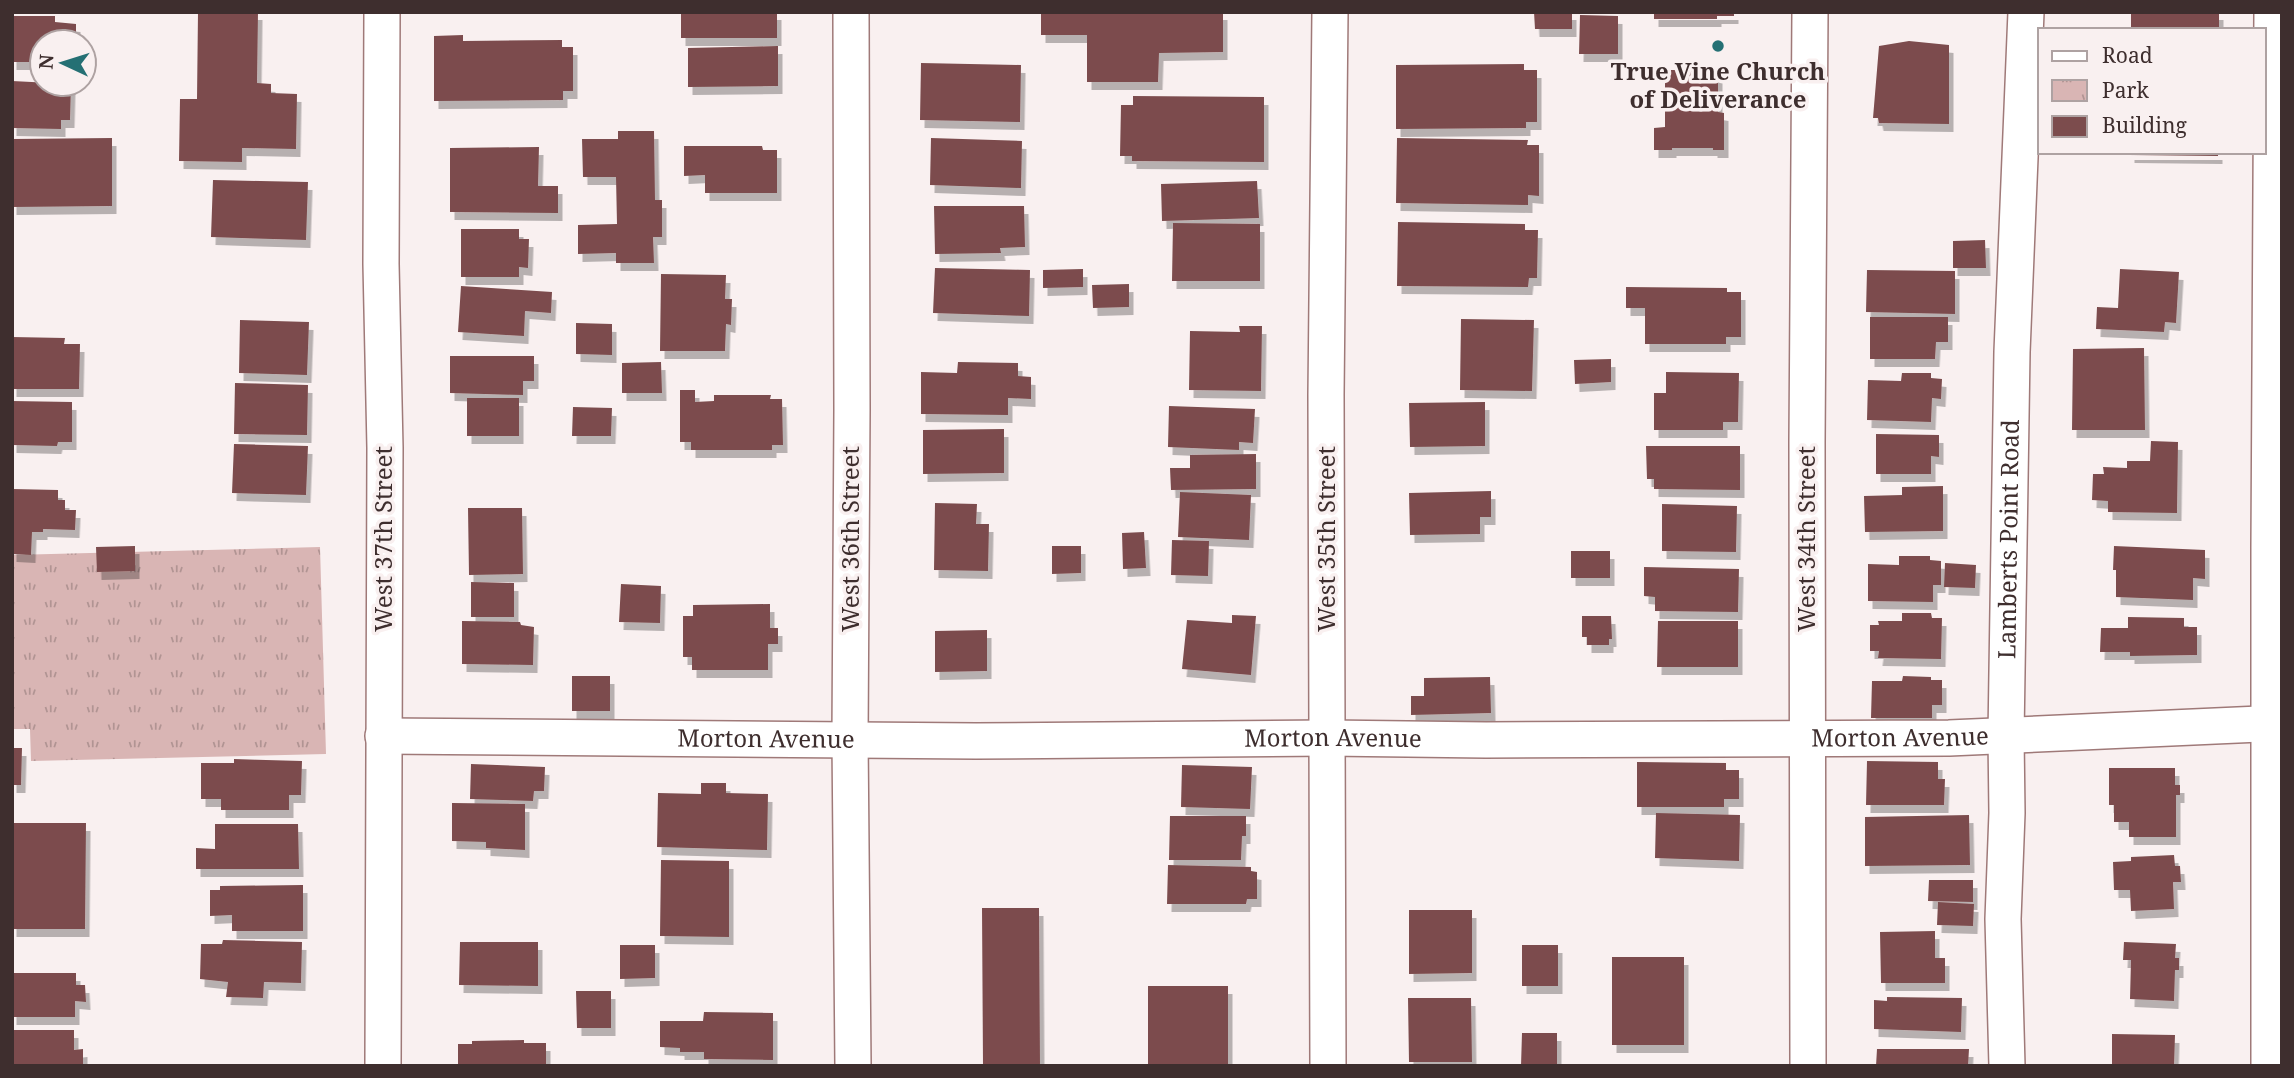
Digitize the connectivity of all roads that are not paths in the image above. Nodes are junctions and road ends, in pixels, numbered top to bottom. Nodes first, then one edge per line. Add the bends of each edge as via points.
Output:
1 (382, 12) edge
2 (851, 12) edge
3 (1330, 12) edge
4 (1810, 12) edge
5 (2026, 12) edge
6 (2272, 12) edge
7 (2275, 543) edge
8 (2275, 723) edge
9 (383, 736) junction
10 (2006, 736) junction
11 (850, 738) junction
12 (1328, 738) junction
13 (1808, 738) junction
14 (383, 1066) edge
15 (853, 1066) edge
16 (1328, 1066) edge
17 (1808, 1066) edge
18 (2007, 1066) edge
19 (2269, 1066) edge

1 - 9 street, West 37th Street
2 - 11 street, West 36th Street
3 - 12 street, West 35th Street
4 - 13 street, West 34th Street
5 - 10 street, Lamberts Point Road via 2012,352
6 - 7 street
7 - 8 street
8 - 10 street, Morton Avenue
8 - 19 street
9 - 11 street, Morton Avenue
9 - 14 street, West 37th Street
10 - 13 street, Morton Avenue
10 - 18 street, Lamberts Point Road via 2003,919
11 - 12 street, Morton Avenue
11 - 15 street, West 36th Street
12 - 13 street, Morton Avenue
12 - 16 street, West 35th Street
13 - 17 street, West 34th Street

